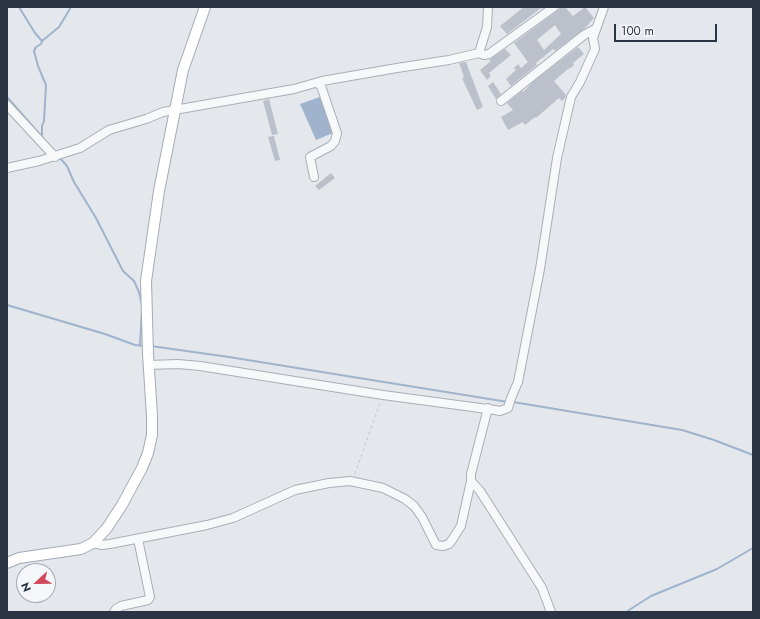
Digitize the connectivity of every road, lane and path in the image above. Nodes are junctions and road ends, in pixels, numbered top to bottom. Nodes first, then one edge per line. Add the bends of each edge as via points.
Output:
1 (205, 7) edge
2 (488, 7) edge
3 (554, 7) edge
4 (604, 7) edge
5 (596, 29) junction
6 (479, 53) junction
7 (317, 83) junction
8 (501, 101) dead end
9 (7, 105) edge
10 (175, 109) junction
11 (55, 156) junction
12 (7, 168) edge
13 (314, 177) dead end
14 (148, 365) junction
15 (384, 395) junction
16 (488, 408) junction
17 (351, 481) junction
18 (471, 481) junction
19 (138, 539) junction
20 (93, 543) junction
21 (7, 563) edge
22 (114, 612) edge
23 (551, 612) edge

1 - 10 main road via 183,70
2 - 6 street via 487,27
3 - 6 street via 489,54
4 - 5 street
5 - 8 street via 584,35
5 - 16 street via 593,38 595,48 571,97 557,158 540,269 518,382 508,408
6 - 7 street
7 - 10 street
7 - 13 street via 321,86 337,133 331,146 310,157
9 - 11 street
10 - 11 street via 109,130 80,148
10 - 14 main road via 159,191 146,281
11 - 12 street
14 - 15 street via 200,366
14 - 20 main road via 152,416 152,435 148,453 122,505 107,528
15 - 16 street
15 - 17 path
16 - 18 street
17 - 18 street via 383,488 405,499 422,517 436,545 442,546 449,544 461,526
17 - 19 street via 295,490 233,518
18 - 23 street via 542,588
19 - 20 street via 102,545
19 - 22 street via 150,597 148,600 121,606
20 - 21 main road via 81,549 19,558

